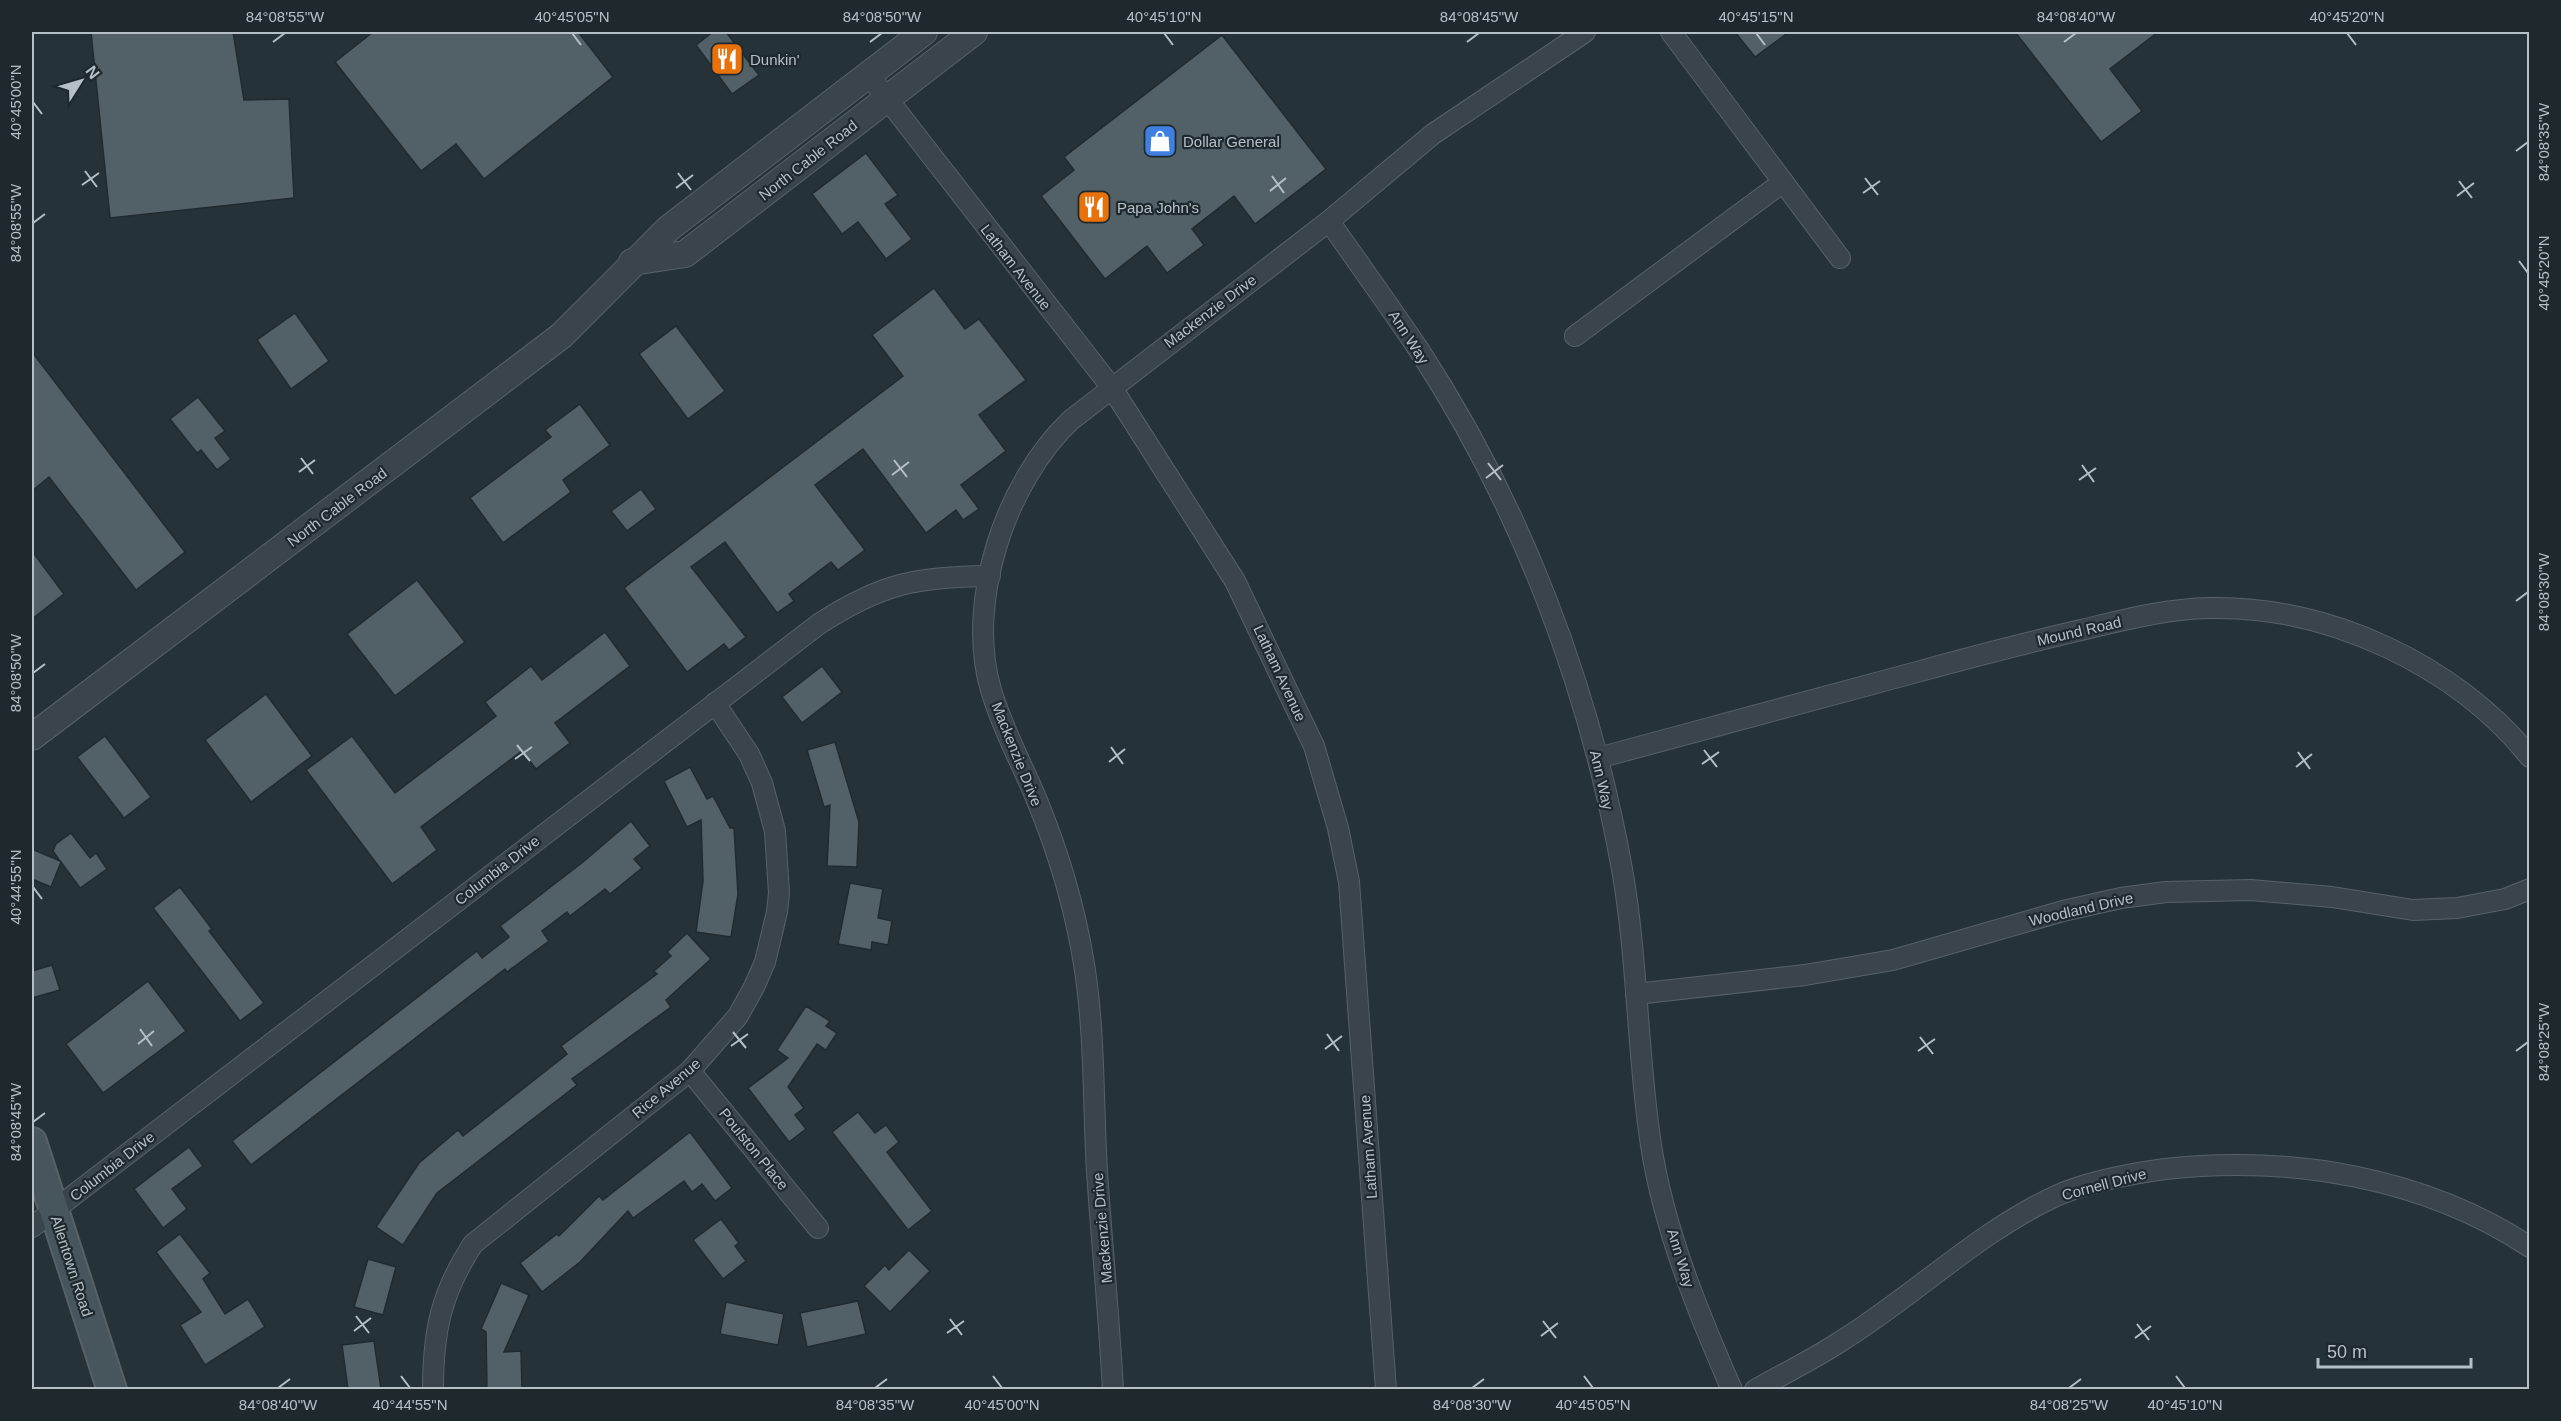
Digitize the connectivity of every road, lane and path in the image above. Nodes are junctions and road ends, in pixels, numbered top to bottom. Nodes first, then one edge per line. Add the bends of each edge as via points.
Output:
1 (924, 32) edge
2 (974, 32) edge
3 (1585, 32) edge
4 (1671, 32) edge
5 (868, 74) junction
6 (886, 100) junction
7 (1783, 182) junction
8 (1329, 221) junction
9 (1840, 258) dead end
10 (632, 262) junction
11 (1575, 336) dead end
12 (1112, 388) junction
13 (990, 576) junction
14 (715, 703) junction
15 (32, 737) edge
16 (2529, 757) edge
17 (1598, 758) junction
18 (2529, 889) edge
19 (1636, 994) junction
20 (690, 1071) junction
21 (32, 1142) edge
22 (43, 1219) edge
23 (818, 1228) dead end
24 (2529, 1247) edge
25 (112, 1389) edge
26 (433, 1389) edge
27 (1113, 1389) edge
28 (1386, 1389) edge
29 (1732, 1389) edge
30 (1755, 1389) edge

1 - 5 street, North Cable Road
2 - 6 street, North Cable Road
3 - 8 street, Mackenzie Drive via 1433,134
4 - 7 street
5 - 6 street, Latham Avenue
5 - 10 street, North Cable Road via 669,228
6 - 10 street, North Cable Road via 685,254
6 - 12 street, Latham Avenue
7 - 9 street
7 - 11 street
8 - 12 street, Mackenzie Drive
8 - 17 street, Ann Way via 1420,352 1518,531 1565,648
10 - 15 street, North Cable Road via 561,336
12 - 13 street, Mackenzie Drive via 1057,433 1031,469 1005,522
12 - 28 street, Latham Avenue via 1235,581 1314,746 1338,828 1349,882
13 - 14 street, Columbia Drive via 904,583 855,600
13 - 27 street, Mackenzie Drive via 984,652 991,689 1057,856 1084,963
14 - 20 street, Rice Avenue via 749,754 762,783 775,831 779,892 773,934 754,987 738,1016
14 - 22 street, Columbia Drive
16 - 17 street, Mound Road via 2515,739 2453,685 2391,650 2283,614 2210,608 2156,612 2000,650
17 - 19 street, Ann Way via 1622,871
18 - 19 street, Woodland Drive via 2505,899 2413,910 2251,890 2166,892 2063,911 1893,960 1805,975
19 - 29 street, Ann Way via 1650,1137 1662,1193 1700,1316
20 - 23 street, Poulston Place
20 - 26 street, Rice Avenue via 473,1244 449,1282 443,1301 434,1347
21 - 22 main road, Allentown Road
22 - 25 main road, Allentown Road
24 - 30 street, Cornell Drive via 2508,1233 2410,1192 2324,1170 2286,1165 2221,1166 2136,1173 2056,1196 2023,1214 1839,1343

